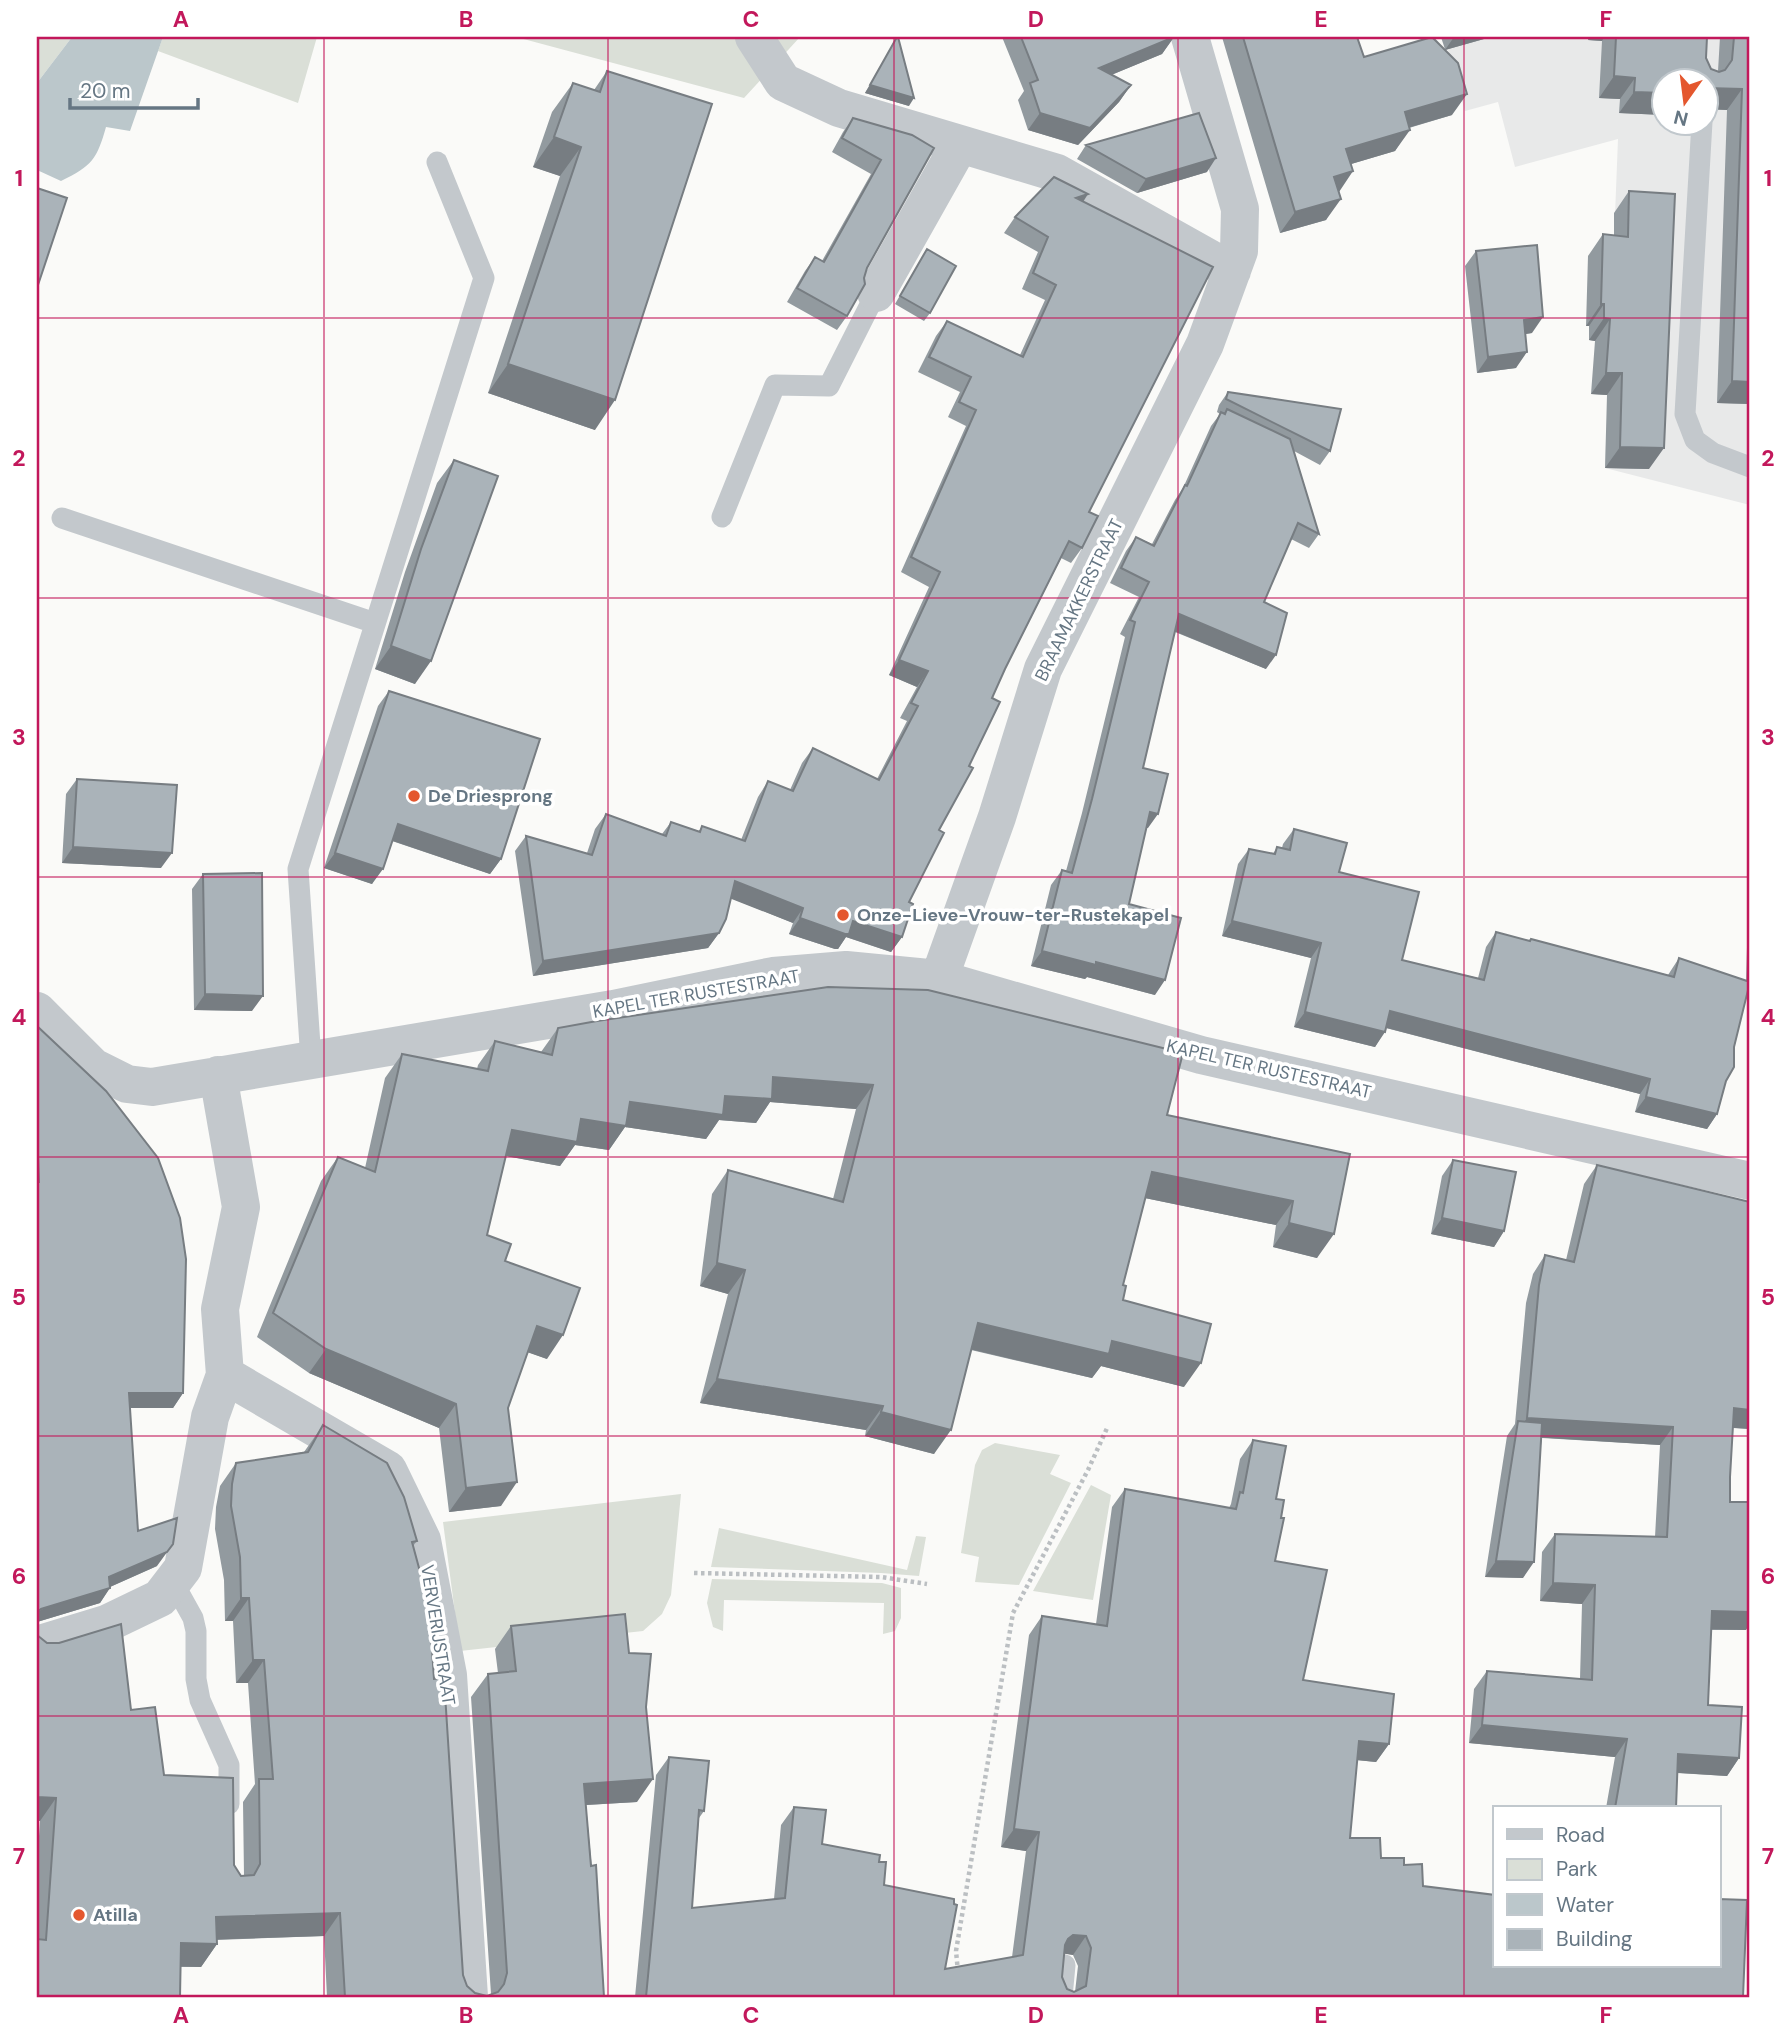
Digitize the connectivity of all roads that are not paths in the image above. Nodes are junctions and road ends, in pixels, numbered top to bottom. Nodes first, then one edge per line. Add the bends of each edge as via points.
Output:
1 (754, 37) edge
2 (1190, 37) edge
3 (1701, 136) edge
4 (960, 144) junction
5 (437, 162) dead end
6 (1232, 271) junction
7 (876, 293) joint
8 (1750, 467) edge
9 (722, 517) dead end
10 (62, 518) dead end
11 (376, 623) junction
12 (939, 979) junction
13 (37, 1011) edge
14 (311, 1060) junction
15 (218, 1075) junction
16 (1750, 1181) edge
17 (225, 1374) junction
18 (173, 1582) junction
19 (37, 1645) edge
20 (230, 1819) edge
21 (1065, 1965) edge
22 (469, 1997) edge
23 (1062, 1997) edge

1 - 4 street via 783,82 839,108
2 - 6 street, BRAAMAKKERSTRAAT via 1240,209 1239,251
3 - 8 lane via 1685,414 1695,440 1713,453
4 - 6 street via 1057,173
4 - 7 street
5 - 11 lane via 484,278
6 - 12 street, BRAAMAKKERSTRAAT via 1205,344 1043,669
7 - 9 lane via 829,386 775,385
10 - 11 lane
11 - 14 lane via 298,869
12 - 14 street, KAPEL TER RUSTESTRAAT via 846,970 773,976 613,1009
12 - 16 street, KAPEL TER RUSTESTRAAT via 1201,1055
13 - 15 street, KAPEL TER RUSTESTRAAT via 93,1067 127,1084 152,1087
14 - 15 street, KAPEL TER RUSTESTRAAT
15 - 17 street via 241,1207 220,1309
17 - 18 street via 210,1417 183,1568
17 - 22 street, VERVERIJSTRAAT via 388,1470 422,1540 448,1675
18 - 19 street via 160,1598 106,1624
18 - 20 lane via 196,1631 200,1700 229,1765
21 - 23 lane

